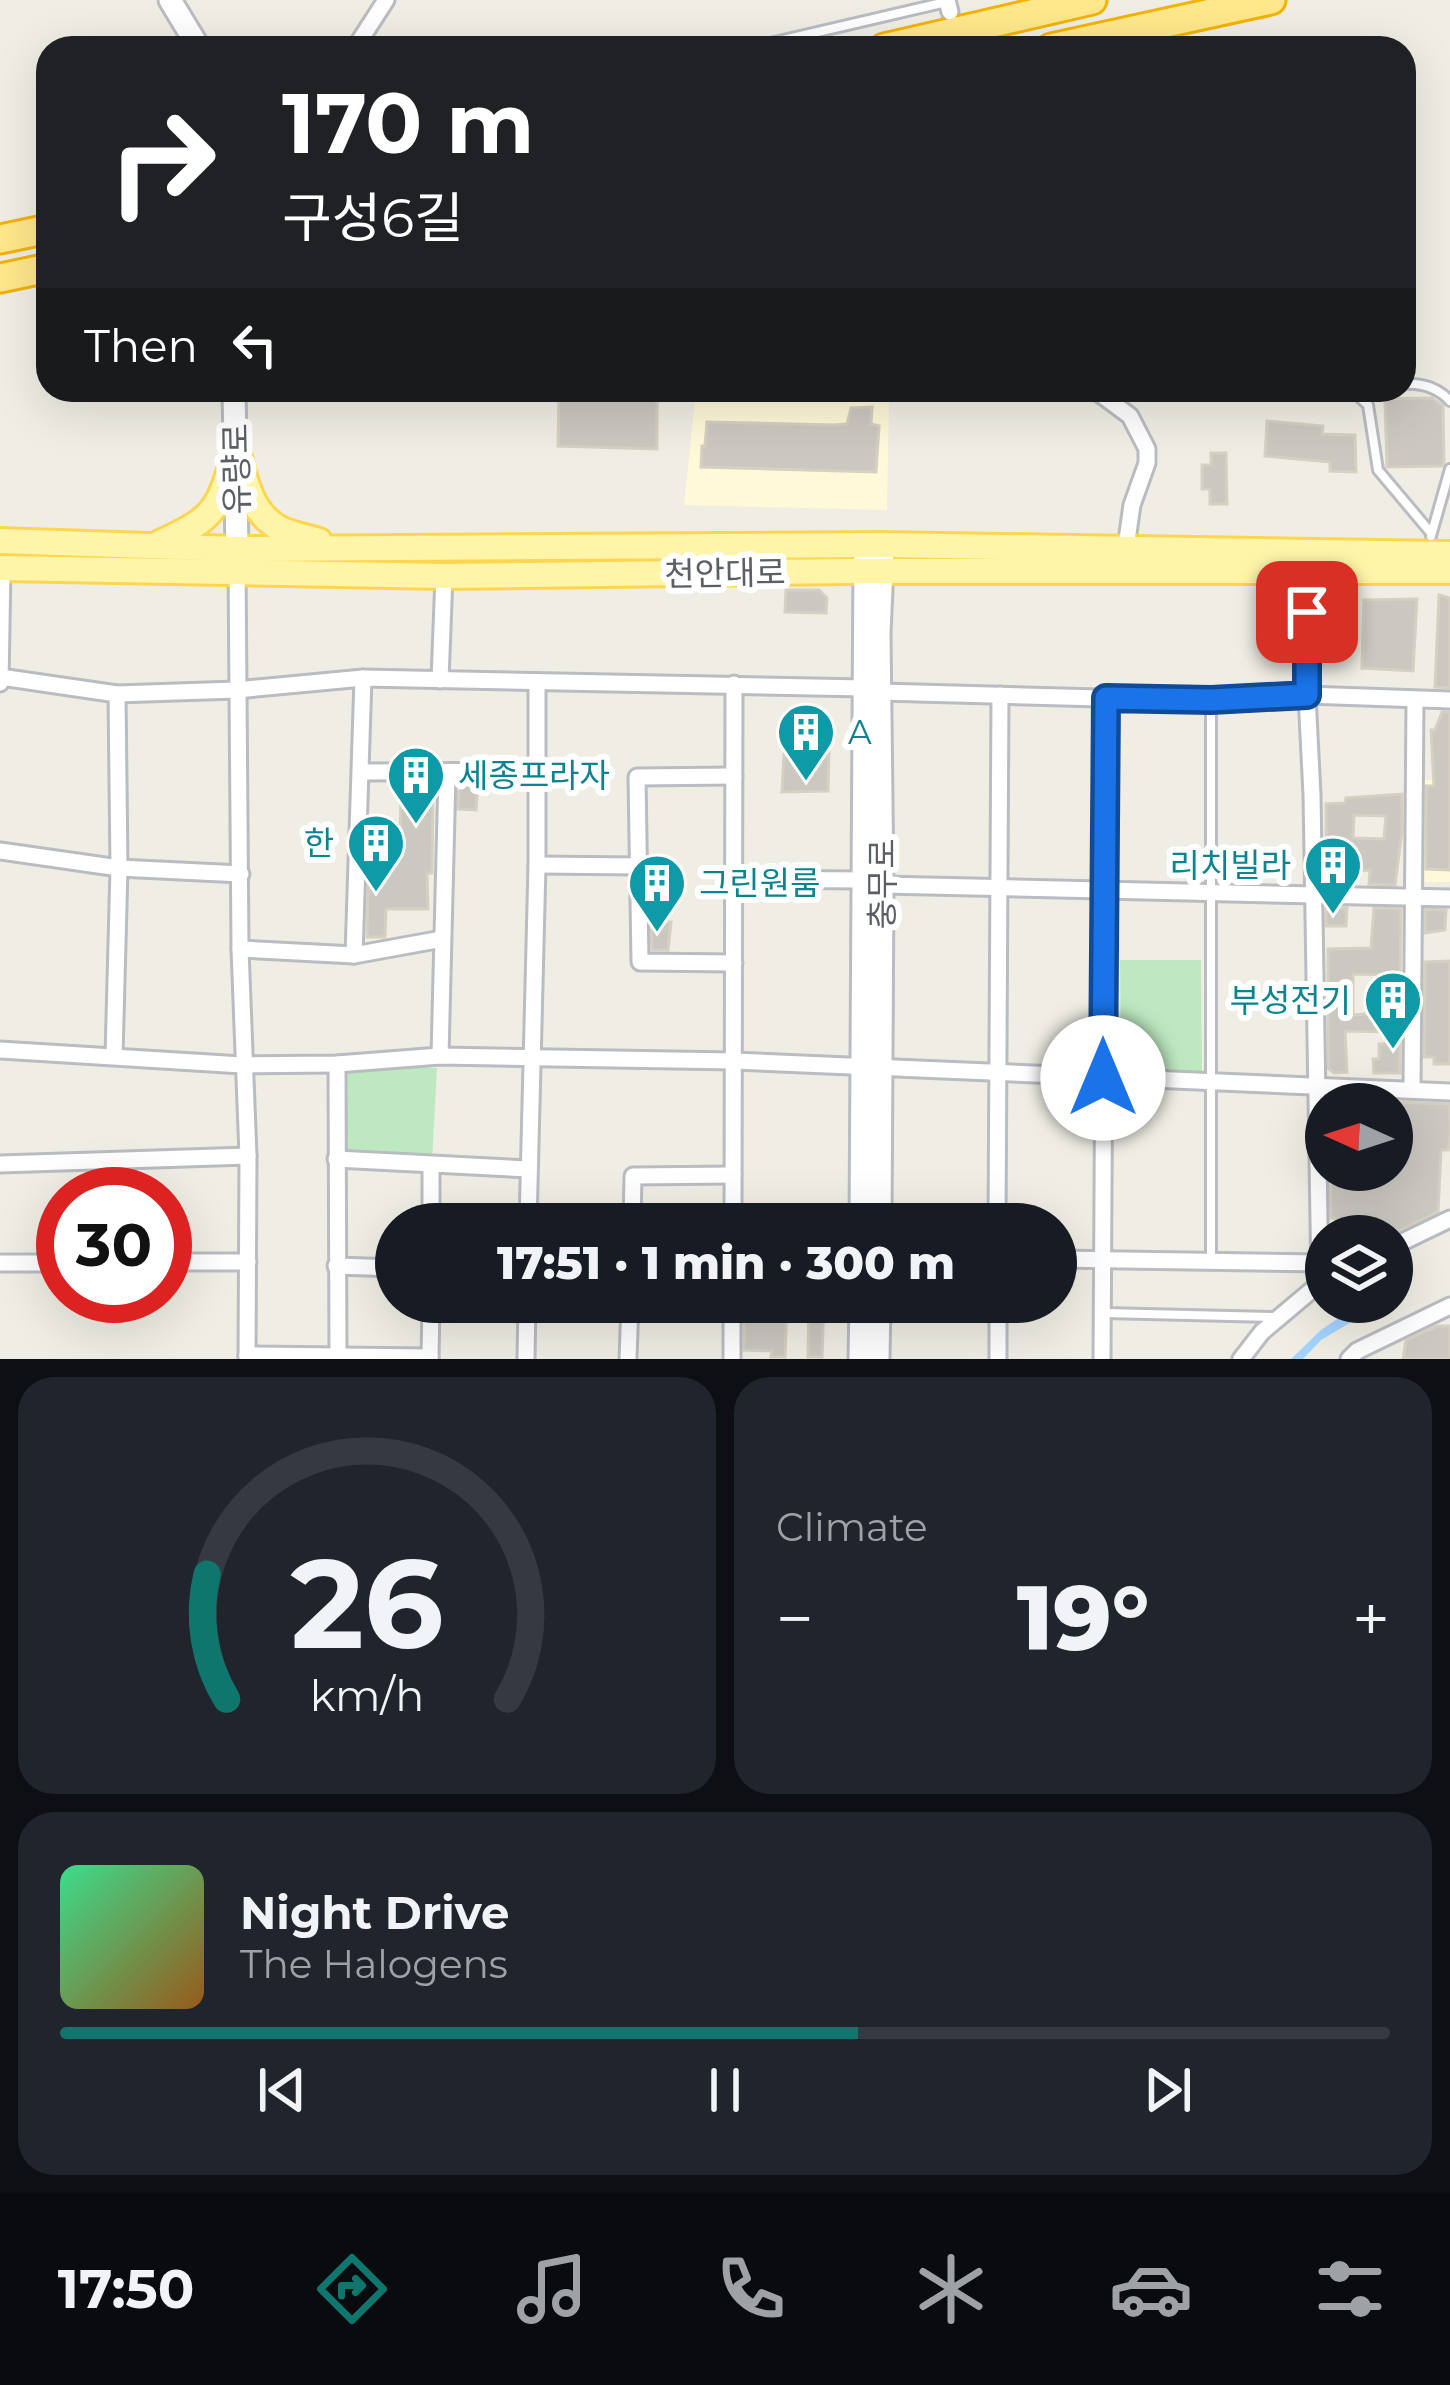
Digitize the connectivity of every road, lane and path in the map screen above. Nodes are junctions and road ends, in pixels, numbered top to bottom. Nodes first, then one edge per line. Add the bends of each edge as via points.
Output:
1 (170, 0) edge
2 (386, 0) edge
3 (1092, 0) edge
4 (1270, 0) edge
5 (949, 4) edge
6 (192, 36) edge
7 (363, 36) edge
8 (804, 36) edge
9 (936, 36) edge
10 (1106, 36) edge
11 (36, 232) edge
12 (0, 239) edge
13 (36, 270) edge
14 (0, 278) edge
15 (1416, 382) edge
16 (1450, 400) edge
17 (235, 402) edge
18 (1111, 402) edge
19 (1365, 402) edge
20 (237, 449) junction
21 (1450, 469) edge
22 (0, 541) edge
23 (874, 545) junction
24 (153, 546) junction
25 (1126, 547) junction
26 (346, 549) junction
27 (1440, 553) edge
28 (237, 562) junction
29 (1, 568) edge
30 (1308, 571) junction
31 (873, 572) junction
32 (444, 576) junction
33 (363, 678) junction
34 (0, 680) edge
35 (440, 680) junction
36 (537, 682) junction
37 (734, 684) junction
38 (236, 690) junction
39 (873, 690) junction
40 (117, 694) junction
41 (1000, 695) junction
42 (1307, 695) junction
43 (1106, 698) junction
44 (1211, 700) junction
45 (1415, 700) junction
46 (1450, 700) edge
47 (537, 771) junction
48 (362, 772) junction
49 (448, 774) junction
50 (734, 776) junction
51 (0, 851) edge
52 (537, 865) junction
53 (638, 866) junction
54 (119, 868) junction
55 (241, 874) junction
56 (734, 879) junction
57 (873, 882) junction
58 (998, 887) junction
59 (1104, 889) junction
60 (1211, 891) junction
61 (1313, 893) junction
62 (1413, 897) junction
63 (1450, 898) edge
64 (442, 939) junction
65 (240, 949) junction
66 (355, 955) junction
67 (734, 963) junction
68 (0, 1050) edge
69 (114, 1055) junction
70 (440, 1056) junction
71 (533, 1058) junction
72 (734, 1060) junction
73 (338, 1064) junction
74 (242, 1065) junction
75 (872, 1068) junction
76 (997, 1074) junction
77 (1103, 1078) junction
78 (1210, 1083) junction
79 (1316, 1083) edge
80 (1412, 1083) edge
81 (1305, 1087) edge
82 (1413, 1090) edge
83 (1450, 1092) edge
84 (248, 1156) junction
85 (336, 1159) junction
86 (0, 1164) edge
87 (431, 1166) junction
88 (529, 1168) junction
89 (733, 1175) junction
90 (431, 1203) edge
91 (528, 1203) edge
92 (633, 1203) edge
93 (733, 1203) edge
94 (862, 1203) edge
95 (879, 1203) edge
96 (997, 1203) edge
97 (1450, 1219) edge
98 (1413, 1237) edge
99 (1077, 1259) edge
100 (1102, 1260) junction
101 (1211, 1261) junction
102 (192, 1262) edge
103 (248, 1262) junction
104 (0, 1263) edge
105 (36, 1263) edge
106 (336, 1266) junction
107 (375, 1267) edge
108 (1305, 1272) edge
109 (1305, 1291) edge
110 (1450, 1306) edge
111 (1102, 1313) junction
112 (1279, 1317) junction
113 (430, 1323) edge
114 (526, 1323) edge
115 (629, 1323) edge
116 (732, 1323) edge
117 (861, 1323) edge
118 (879, 1323) edge
119 (998, 1323) edge
120 (247, 1357) edge
121 (338, 1357) edge
122 (430, 1358) edge
123 (526, 1359) edge
124 (628, 1359) edge
125 (732, 1359) edge
126 (860, 1359) edge
127 (878, 1359) edge
128 (998, 1359) edge
129 (1102, 1359) edge
130 (1241, 1359) edge
131 (1349, 1359) edge

1 - 6 main road
2 - 7 street
3 - 9 highway
4 - 10 highway
5 - 8 lane
11 - 12 highway
13 - 14 highway
15 - 16 lane
17 - 20 main road, 유량로
18 - 25 street via 1130,416 1147,449
19 - 27 lane via 1378,470
20 - 24 main road via 216,507
20 - 26 main road via 256,508 280,530
20 - 28 main road, 유량로
21 - 27 lane
22 - 24 main road, 천안대로
23 - 25 main road, 천안대로
23 - 26 main road, 천안대로
23 - 31 main road, 충무로
24 - 28 main road, 천안대로
25 - 27 main road, 천안대로
26 - 28 main road, 천안대로
27 - 30 main road, 천안대로
28 - 29 main road, 천안대로
28 - 32 main road, 천안대로
28 - 38 street
29 - 34 street
30 - 31 main road, 천안대로
30 - 42 street
31 - 32 main road, 천안대로
31 - 39 main road, 충무로
32 - 35 street
33 - 35 street
33 - 38 street
33 - 48 street
34 - 40 street
35 - 36 street
36 - 37 street
36 - 47 street
37 - 39 street
37 - 50 street
38 - 40 street
38 - 55 street
39 - 41 street
39 - 57 main road, 충무로
40 - 54 street
41 - 43 street
41 - 58 street
42 - 44 street
42 - 45 street
42 - 61 street
43 - 44 street
43 - 59 street
44 - 60 lane
45 - 46 street
45 - 62 street
47 - 49 street
47 - 52 street
48 - 49 street
48 - 66 street
49 - 64 street
50 - 53 street via 638,777
50 - 56 street
51 - 54 street
52 - 53 street
52 - 71 street
53 - 67 street via 640,962
54 - 55 street
54 - 69 street
55 - 65 street
56 - 57 street, 충무로
56 - 67 street
57 - 58 street
57 - 75 main road, 충무로
58 - 59 street
58 - 76 street
59 - 60 street
59 - 77 street
60 - 61 street
60 - 78 lane
61 - 62 street
61 - 79 street
62 - 63 street
62 - 80 street
64 - 66 street
64 - 70 street
65 - 66 street
65 - 74 street
67 - 72 street
68 - 69 street
69 - 74 street
70 - 71 street
70 - 73 street
71 - 72 street
71 - 88 street
72 - 75 street
72 - 89 street
73 - 74 street
73 - 85 street
74 - 84 street
75 - 76 street
75 - 94 main road, 충무로
75 - 95 main road, 충무로
76 - 77 street
76 - 96 street
77 - 78 street
77 - 100 street
78 - 81 street
78 - 101 lane
82 - 83 street
84 - 86 street
84 - 103 street
85 - 87 street
85 - 106 street
87 - 88 street
87 - 90 street
88 - 91 street
89 - 92 street via 634,1176
89 - 93 street
97 - 98 street
99 - 100 street
100 - 101 street
100 - 111 street
101 - 108 street
102 - 103 street
103 - 120 street
104 - 105 street
106 - 107 street
106 - 121 street
109 - 112 street
110 - 131 street
111 - 112 lane
111 - 129 street
112 - 130 street
113 - 122 street
114 - 123 street
115 - 124 street
116 - 125 street
117 - 126 main road
118 - 127 main road
119 - 128 street
120 - 121 street
121 - 122 street

